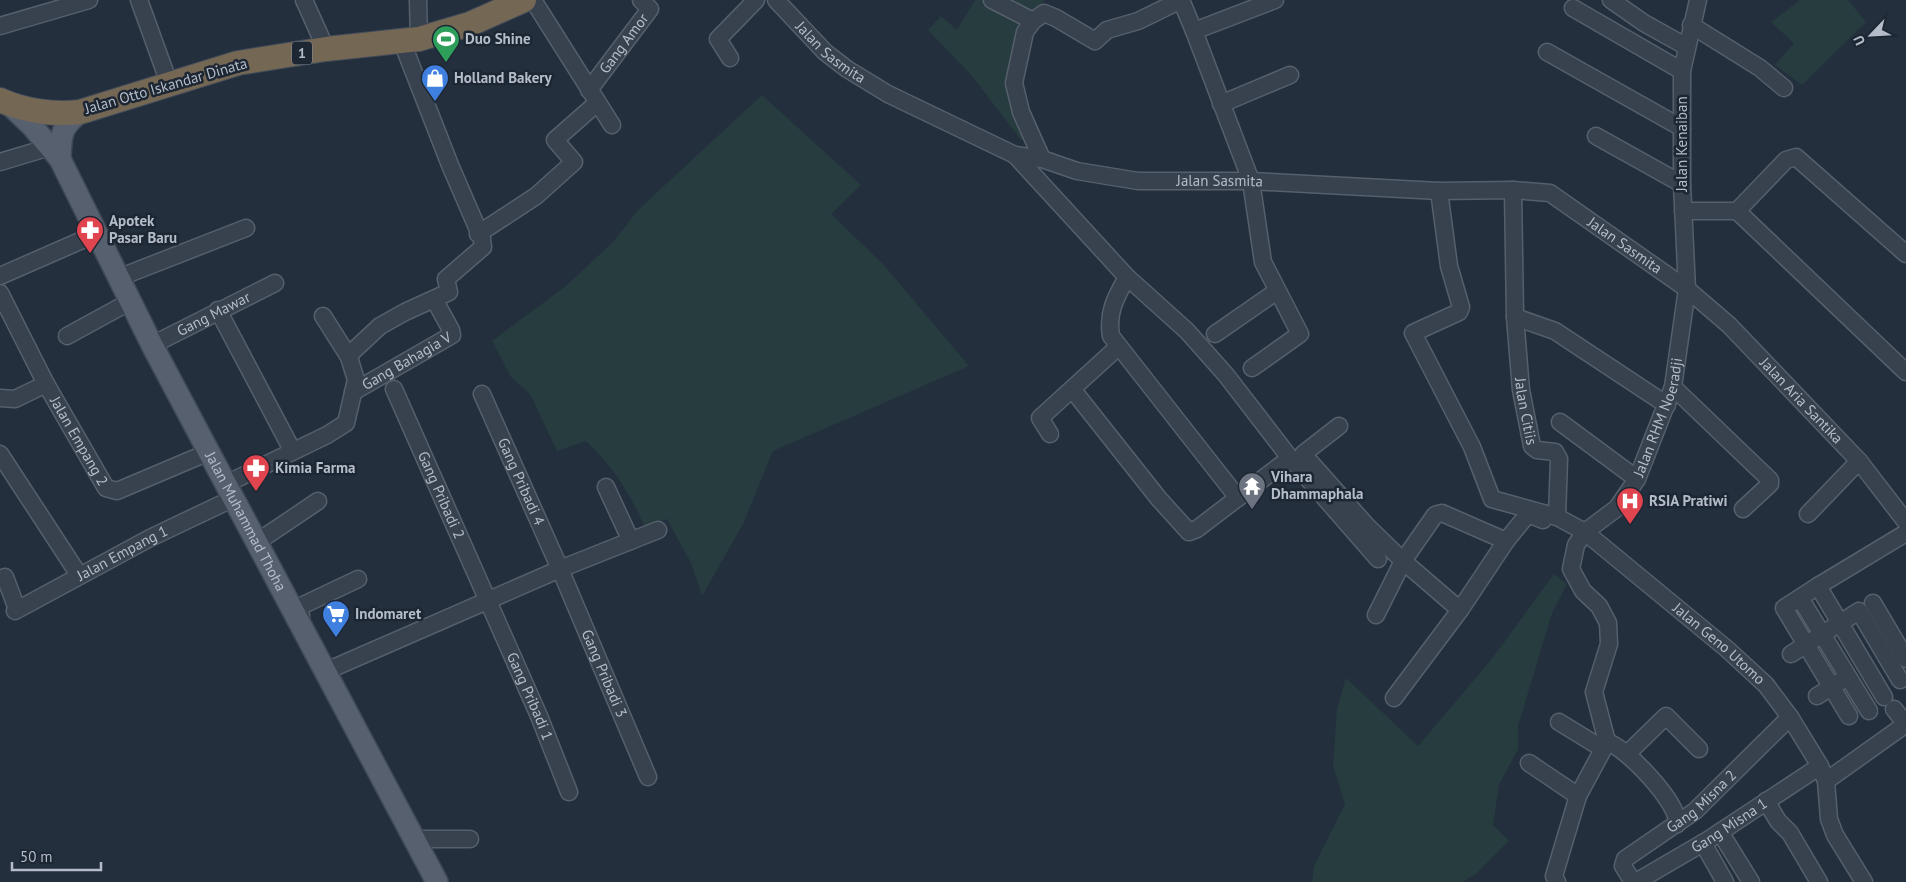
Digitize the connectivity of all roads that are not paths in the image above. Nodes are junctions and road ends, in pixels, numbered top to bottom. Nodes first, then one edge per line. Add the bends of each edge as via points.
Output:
1 (89, 0) edge
2 (139, 0) edge
3 (304, 0) edge
4 (418, 0) edge
5 (524, 0) edge
6 (533, 0) edge
7 (642, 0) edge
8 (756, 0) edge
9 (776, 0) edge
10 (992, 0) edge
11 (1275, 0) edge
12 (1611, 0) edge
13 (1698, 0) edge
14 (1573, 8) dead end
15 (1033, 22) junction
16 (1691, 25) junction
17 (0, 26) edge
18 (1194, 31) junction
19 (410, 41) junction
20 (1687, 47) junction
21 (326, 49) junction
22 (1547, 52) dead end
23 (730, 58) dead end
24 (1682, 71) junction
25 (1290, 75) dead end
26 (169, 83) junction
27 (1784, 88) dead end
28 (593, 96) junction
29 (3, 100) edge
30 (1221, 104) junction
31 (80, 112) junction
32 (612, 125) dead end
33 (1682, 128) junction
34 (1596, 136) dead end
35 (55, 153) junction
36 (1030, 157) junction
37 (0, 162) edge
38 (1251, 181) junction
39 (1682, 184) junction
40 (1513, 190) junction
41 (1439, 191) junction
42 (1683, 211) junction
43 (1737, 211) junction
44 (246, 228) dead end
45 (96, 234) junction
46 (478, 234) junction
47 (1906, 254) edge
48 (0, 276) edge
49 (1127, 277) junction
50 (118, 278) junction
51 (275, 283) dead end
52 (1687, 289) junction
53 (1277, 291) junction
54 (0, 293) edge
55 (434, 299) junction
56 (130, 301) junction
57 (218, 310) junction
58 (323, 316) dead end
59 (1515, 316) junction
60 (1215, 334) dead end
61 (67, 336) dead end
62 (152, 344) junction
63 (1118, 347) junction
64 (350, 357) junction
65 (1252, 368) dead end
66 (1906, 372) edge
67 (46, 384) junction
68 (1673, 387) junction
69 (394, 389) dead end
70 (1072, 389) junction
71 (353, 392) junction
72 (482, 394) dead end
73 (0, 398) edge
74 (1667, 405) junction
75 (1560, 422) dead end
76 (1339, 426) dead end
77 (1050, 434) dead end
78 (209, 452) junction
79 (289, 452) junction
80 (0, 454) edge
81 (1296, 459) junction
82 (1859, 460) junction
83 (1637, 479) junction
84 (606, 487) dead end
85 (230, 491) junction
86 (1238, 498) junction
87 (318, 501) dead end
88 (1743, 509) dead end
89 (1540, 514) junction
90 (1808, 514) dead end
91 (1906, 522) edge
92 (1357, 525) junction
93 (658, 530) dead end
94 (1906, 532) edge
95 (1583, 534) junction
96 (631, 541) junction
97 (1506, 541) junction
98 (257, 542) junction
99 (1378, 559) dead end
100 (1403, 561) junction
101 (560, 569) junction
102 (79, 575) junction
103 (0, 579) edge
104 (358, 579) dead end
105 (1818, 586) junction
106 (1800, 598) junction
107 (486, 601) junction
108 (1873, 603) dead end
109 (1460, 610) junction
110 (1376, 615) dead end
111 (298, 619) junction
112 (1839, 624) junction
113 (1822, 635) junction
114 (1806, 644) junction
115 (1791, 654) dead end
116 (1897, 654) edge
117 (1865, 666) junction
118 (324, 672) junction
119 (1848, 677) junction
120 (1900, 680) dead end
121 (1832, 687) junction
122 (1816, 696) dead end
123 (1394, 698) dead end
124 (1869, 711) dead end
125 (1849, 716) dead end
126 (1790, 717) junction
127 (1559, 722) dead end
128 (1906, 724) edge
129 (1605, 746) junction
130 (1699, 749) dead end
131 (1627, 754) junction
132 (1529, 764) dead end
133 (1823, 774) junction
134 (648, 777) dead end
135 (569, 792) dead end
136 (1578, 796) junction
137 (1766, 801) junction
138 (1676, 824) junction
139 (1720, 832) junction
140 (414, 839) junction
141 (470, 839) dead end
142 (1703, 843) junction
143 (1553, 880) edge
144 (437, 882) edge
145 (1634, 882) edge
146 (1725, 882) edge
147 (1751, 882) edge
148 (1819, 882) edge
149 (1864, 882) edge

1 - 17 street
2 - 26 street
3 - 21 street
4 - 19 street
5 - 19 highway, Jalan Otto Iskandar Dinata / 1 via 470,24
6 - 28 street
7 - 28 street, Gang Amor via 650,9
8 - 23 street via 718,39
9 - 36 street, Jalan Sasmita via 846,69 888,94
10 - 15 street
11 - 18 street
12 - 20 street
13 - 16 street, Jalan Kenaiban
14 - 24 street
15 - 18 street via 1044,13 1095,41 1107,30 1138,21 1181,0
15 - 36 street via 1025,32 1014,83
16 - 20 street, Jalan Kenaiban
16 - 27 street via 1760,68
18 - 30 street
19 - 21 highway, Jalan Otto Iskandar Dinata / 1
19 - 46 street
20 - 24 street, Jalan Kenaiban
21 - 26 highway, Jalan Otto Iskandar Dinata / 1 via 238,63
22 - 33 street
24 - 33 street, Jalan Kenaiban
25 - 30 street
26 - 31 highway, Jalan Otto Iskandar Dinata / 1
28 - 32 street
28 - 46 street via 555,140 574,162 536,196
29 - 31 highway, Jalan Otto Iskandar Dinata / 1 via 40,110
29 - 35 main road, Jalan Muhammad Thoha
30 - 38 street
31 - 35 main road, Jalan Muhammad Thoha via 66,123
33 - 39 street, Jalan Kenaiban
34 - 39 street
35 - 37 street
35 - 45 main road, Jalan Muhammad Thoha
36 - 38 street, Jalan Sasmita via 1077,171 1138,181
36 - 49 street
38 - 41 street, Jalan Sasmita
38 - 53 street via 1263,262
39 - 42 street, Jalan Kenaiban
40 - 41 street, Jalan Sasmita
40 - 52 street, Jalan Sasmita via 1550,193
40 - 59 street, Jalan Citiis
41 - 89 street, Jalan Geno Utomo via 1442,230 1461,307 1459,312 1413,334 1472,447 1492,499
42 - 43 street
42 - 52 street, Jalan Kenaiban
43 - 47 street via 1786,160 1796,157
43 - 66 street
44 - 50 street
45 - 48 street
45 - 50 main road, Jalan Muhammad Thoha
46 - 55 street via 483,247 446,279 449,292
49 - 63 street via 1112,304 1108,322
49 - 81 street via 1187,331
50 - 56 main road, Jalan Muhammad Thoha
51 - 57 street, Gang Mawar
52 - 68 street, Jalan RHM Noeradji
52 - 82 street, Jalan Aria Santika via 1729,325
53 - 60 street
53 - 65 street via 1300,334
54 - 67 street, Jalan Empang 2
55 - 64 street via 380,326
55 - 71 street, Gang Bahagia V via 452,335
56 - 61 street
56 - 62 main road, Jalan Muhammad Thoha
57 - 62 street, Gang Mawar
57 - 79 street via 290,446
58 - 64 street
59 - 74 street via 1555,331
59 - 89 street, Jalan Citiis via 1521,390 1532,446 1537,450 1555,452 1559,459
62 - 78 main road, Jalan Muhammad Thoha
63 - 70 street
63 - 86 street
64 - 71 street via 356,380
67 - 73 street via 15,399
67 - 78 street, Jalan Empang 2 via 106,488 118,492
68 - 74 street, Jalan RHM Noeradji
68 - 88 street via 1770,480 1766,489
69 - 107 street, Gang Pribadi 2
70 - 77 street via 1040,418
70 - 86 street via 1186,530 1197,529
71 - 79 street, Jalan Empang 1 via 346,423
72 - 101 street, Gang Pribadi 4
74 - 83 street, Jalan RHM Noeradji
75 - 83 street
76 - 81 street
78 - 85 main road, Jalan Muhammad Thoha
79 - 85 street, Jalan Empang 1
80 - 102 street
81 - 86 street
81 - 92 street
82 - 90 street
82 - 91 street, Jalan Aria Santika
83 - 95 street, Jalan RHM Noeradji via 1617,508
84 - 96 street
85 - 98 main road, Jalan Muhammad Thoha
85 - 102 street, Jalan Empang 1
87 - 98 street
89 - 95 street, Jalan Geno Utomo
89 - 97 street
92 - 99 street
92 - 100 street
93 - 96 street
94 - 105 street
95 - 126 street, Jalan Geno Utomo via 1727,649 1766,685
95 - 129 street via 1576,545 1571,570 1608,622 1609,644 1594,692
96 - 101 street
97 - 100 street via 1439,513
97 - 109 street
98 - 111 main road, Jalan Muhammad Thoha
100 - 109 street
100 - 110 street
101 - 107 street
101 - 134 street, Gang Pribadi 3
102 - 103 street, Jalan Empang 1 via 16,610 5,577
104 - 111 street via 299,606 301,616
105 - 106 street
105 - 112 street
106 - 113 street
106 - 114 street via 1784,608
107 - 118 street
107 - 135 street, Gang Pribadi 1 via 539,716
108 - 116 street
109 - 123 street
111 - 118 main road, Jalan Muhammad Thoha
112 - 113 street
112 - 116 street via 1859,611
112 - 117 street
113 - 114 street
113 - 119 street
114 - 115 street
114 - 121 street
116 - 117 street
116 - 120 street
117 - 119 street
117 - 128 street
118 - 140 main road, Jalan Muhammad Thoha
119 - 121 street
119 - 124 street
121 - 122 street
121 - 125 street
126 - 133 street, Jalan Geno Utomo
126 - 138 street, Gang Misna 2 via 1695,811
127 - 129 street
128 - 133 street, Gang Misna 1
129 - 131 street via 1618,746
129 - 136 street
130 - 131 street via 1666,716
131 - 138 street via 1665,795 1677,815
132 - 136 street
133 - 137 street, Gang Misna 1
133 - 149 street via 1829,819 1835,835
136 - 143 street
137 - 139 street, Gang Misna 1
137 - 148 street via 1790,833
138 - 145 street, Gang Misna 2 via 1625,859 1623,866
139 - 142 street, Gang Misna 1
139 - 147 street
140 - 141 street
140 - 144 main road, Jalan Muhammad Thoha
142 - 145 street, Gang Misna 1
142 - 146 street

